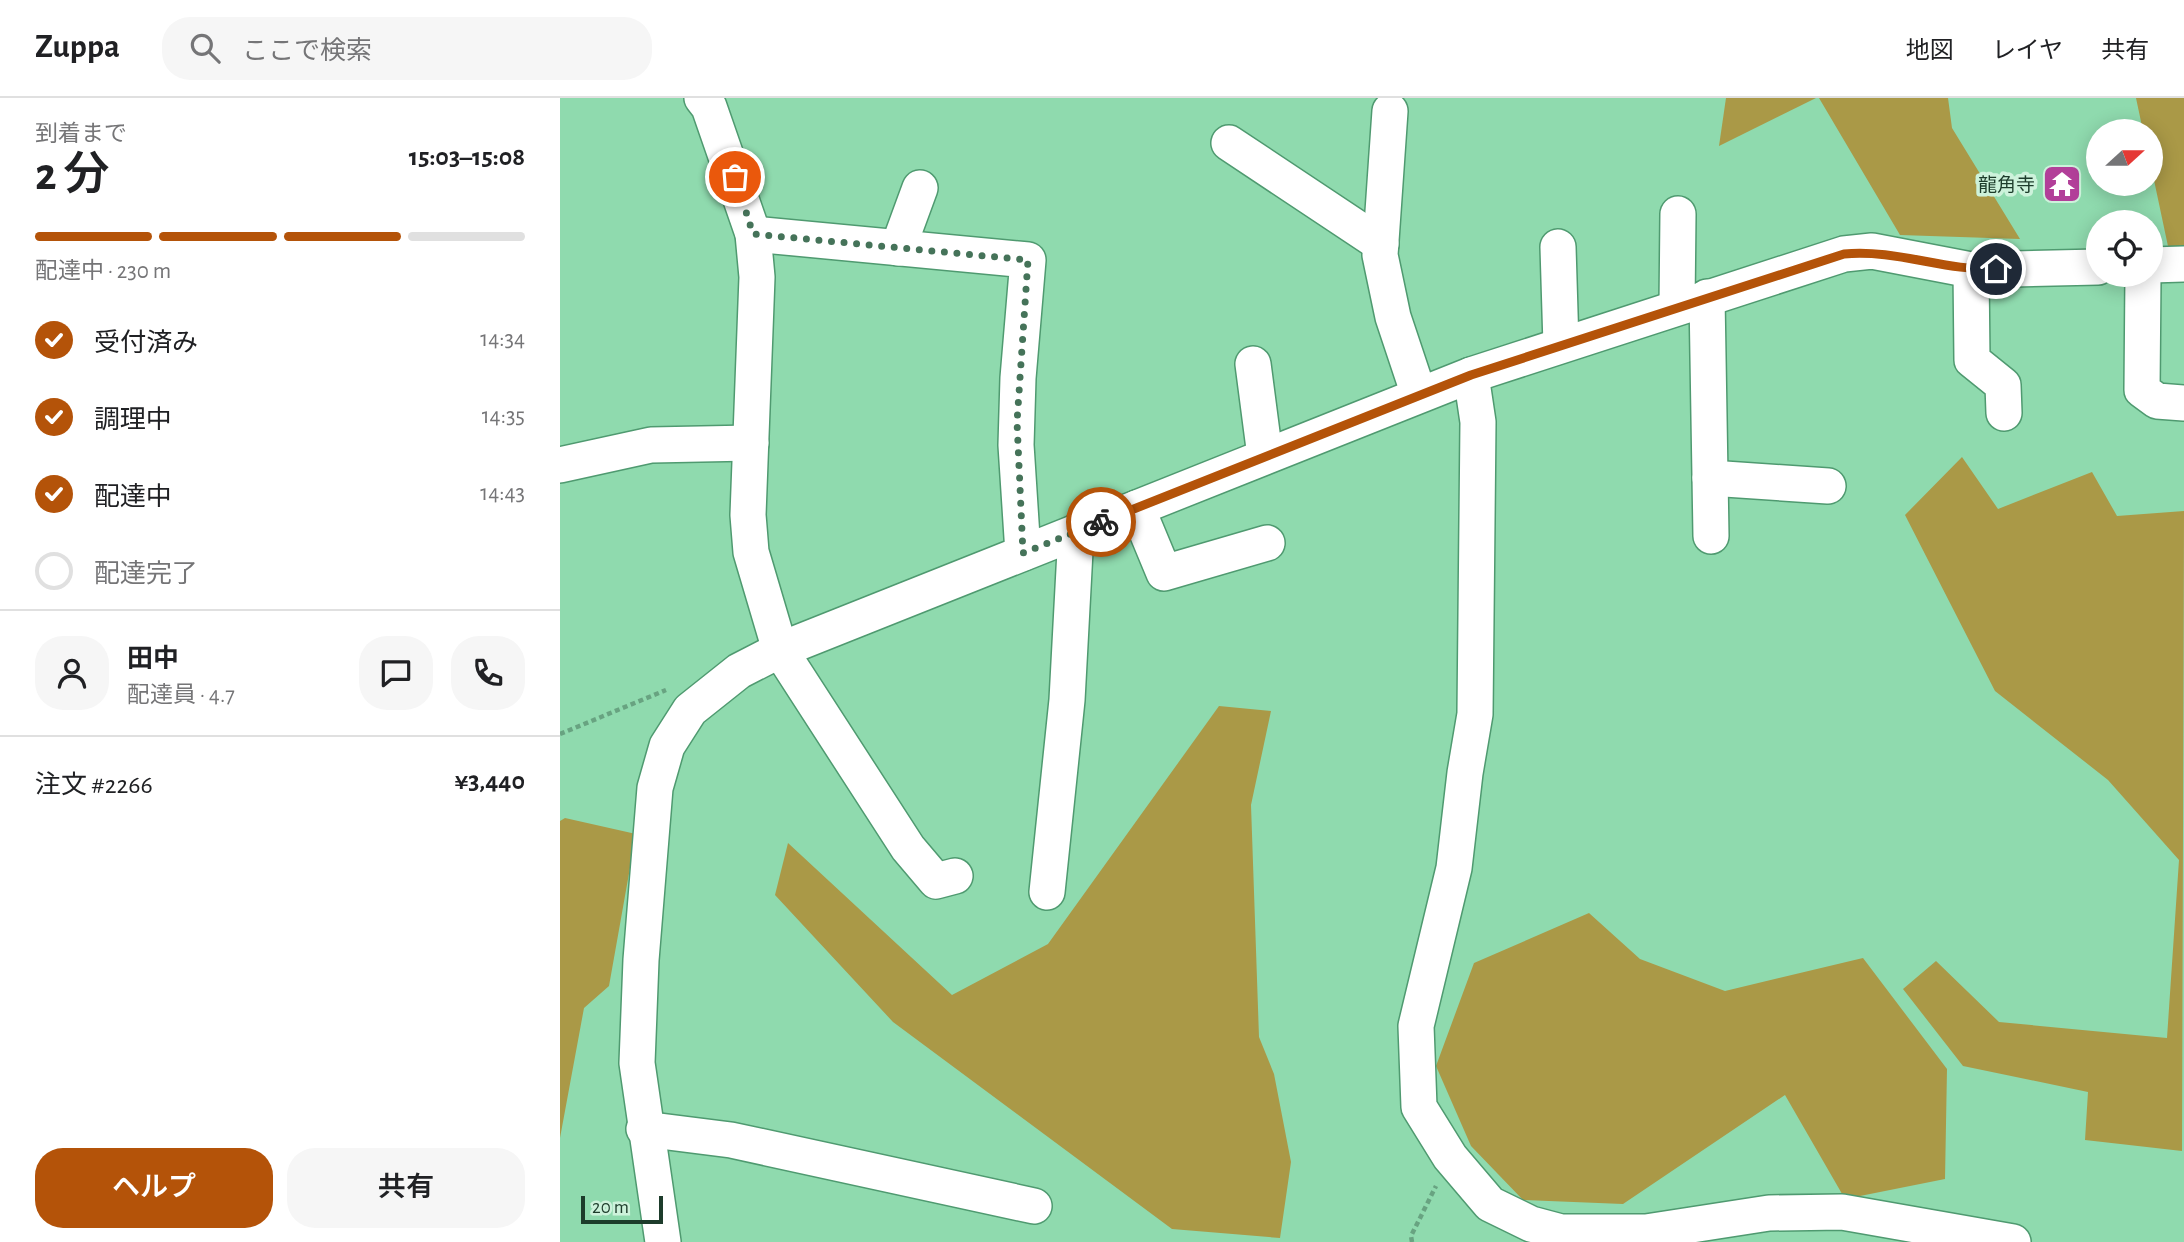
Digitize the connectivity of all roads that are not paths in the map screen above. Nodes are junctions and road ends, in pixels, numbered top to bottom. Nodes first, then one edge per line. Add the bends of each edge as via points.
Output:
1 (708, 101) edge
2 (1390, 111) dead end
3 (1229, 143) dead end
4 (920, 188) dead end
5 (1678, 214) dead end
6 (753, 234) junction
7 (1381, 244) junction
8 (1558, 247) dead end
9 (898, 248) junction
10 (2184, 264) edge
11 (2163, 265) edge
12 (2086, 267) edge
13 (1971, 270) junction
14 (2143, 287) edge
15 (1692, 301) junction
16 (1561, 345) junction
17 (1253, 364) dead end
18 (1471, 375) junction
19 (1419, 395) junction
20 (2184, 403) edge
21 (2004, 413) dead end
22 (751, 443) junction
23 (1265, 456) junction
24 (560, 464) edge
25 (1710, 478) junction
26 (1828, 486) dead end
27 (1137, 508) junction
28 (1076, 532) junction
29 (1711, 536) dead end
30 (1267, 543) dead end
31 (1023, 553) junction
32 (780, 650) junction
33 (955, 876) dead end
34 (1047, 892) dead end
35 (644, 1129) junction
36 (1034, 1206) dead end
37 (663, 1242) edge
38 (2013, 1242) edge

1 - 6 street
2 - 7 street
3 - 7 street
4 - 9 street
5 - 15 street
6 - 9 street
6 - 22 street via 757,277
7 - 19 street via 1393,317
8 - 16 street
9 - 31 street via 1028,260 1017,431
10 - 11 street
12 - 13 street
13 - 15 street via 1872,251 1844,254
13 - 21 street via 1972,360 2004,385
14 - 20 street via 2143,390 2157,401
15 - 16 street
15 - 25 street
16 - 18 street
17 - 23 street
18 - 19 street
18 - 38 street via 1478,422 1475,714 1454,868 1416,1026 1419,1107 1450,1157 1490,1204 1531,1224 1561,1232 1646,1231 1769,1213 1842,1212
19 - 23 street
22 - 24 street via 651,445
22 - 32 street via 751,552
23 - 27 street
25 - 26 street
25 - 29 street
27 - 28 street
27 - 30 street via 1164,573
28 - 31 street
28 - 34 street via 1067,700
31 - 32 street
32 - 33 street via 908,848 936,881
32 - 35 street via 739,671 690,710 667,746 655,788 637,1063
35 - 36 street via 731,1140
35 - 37 street

